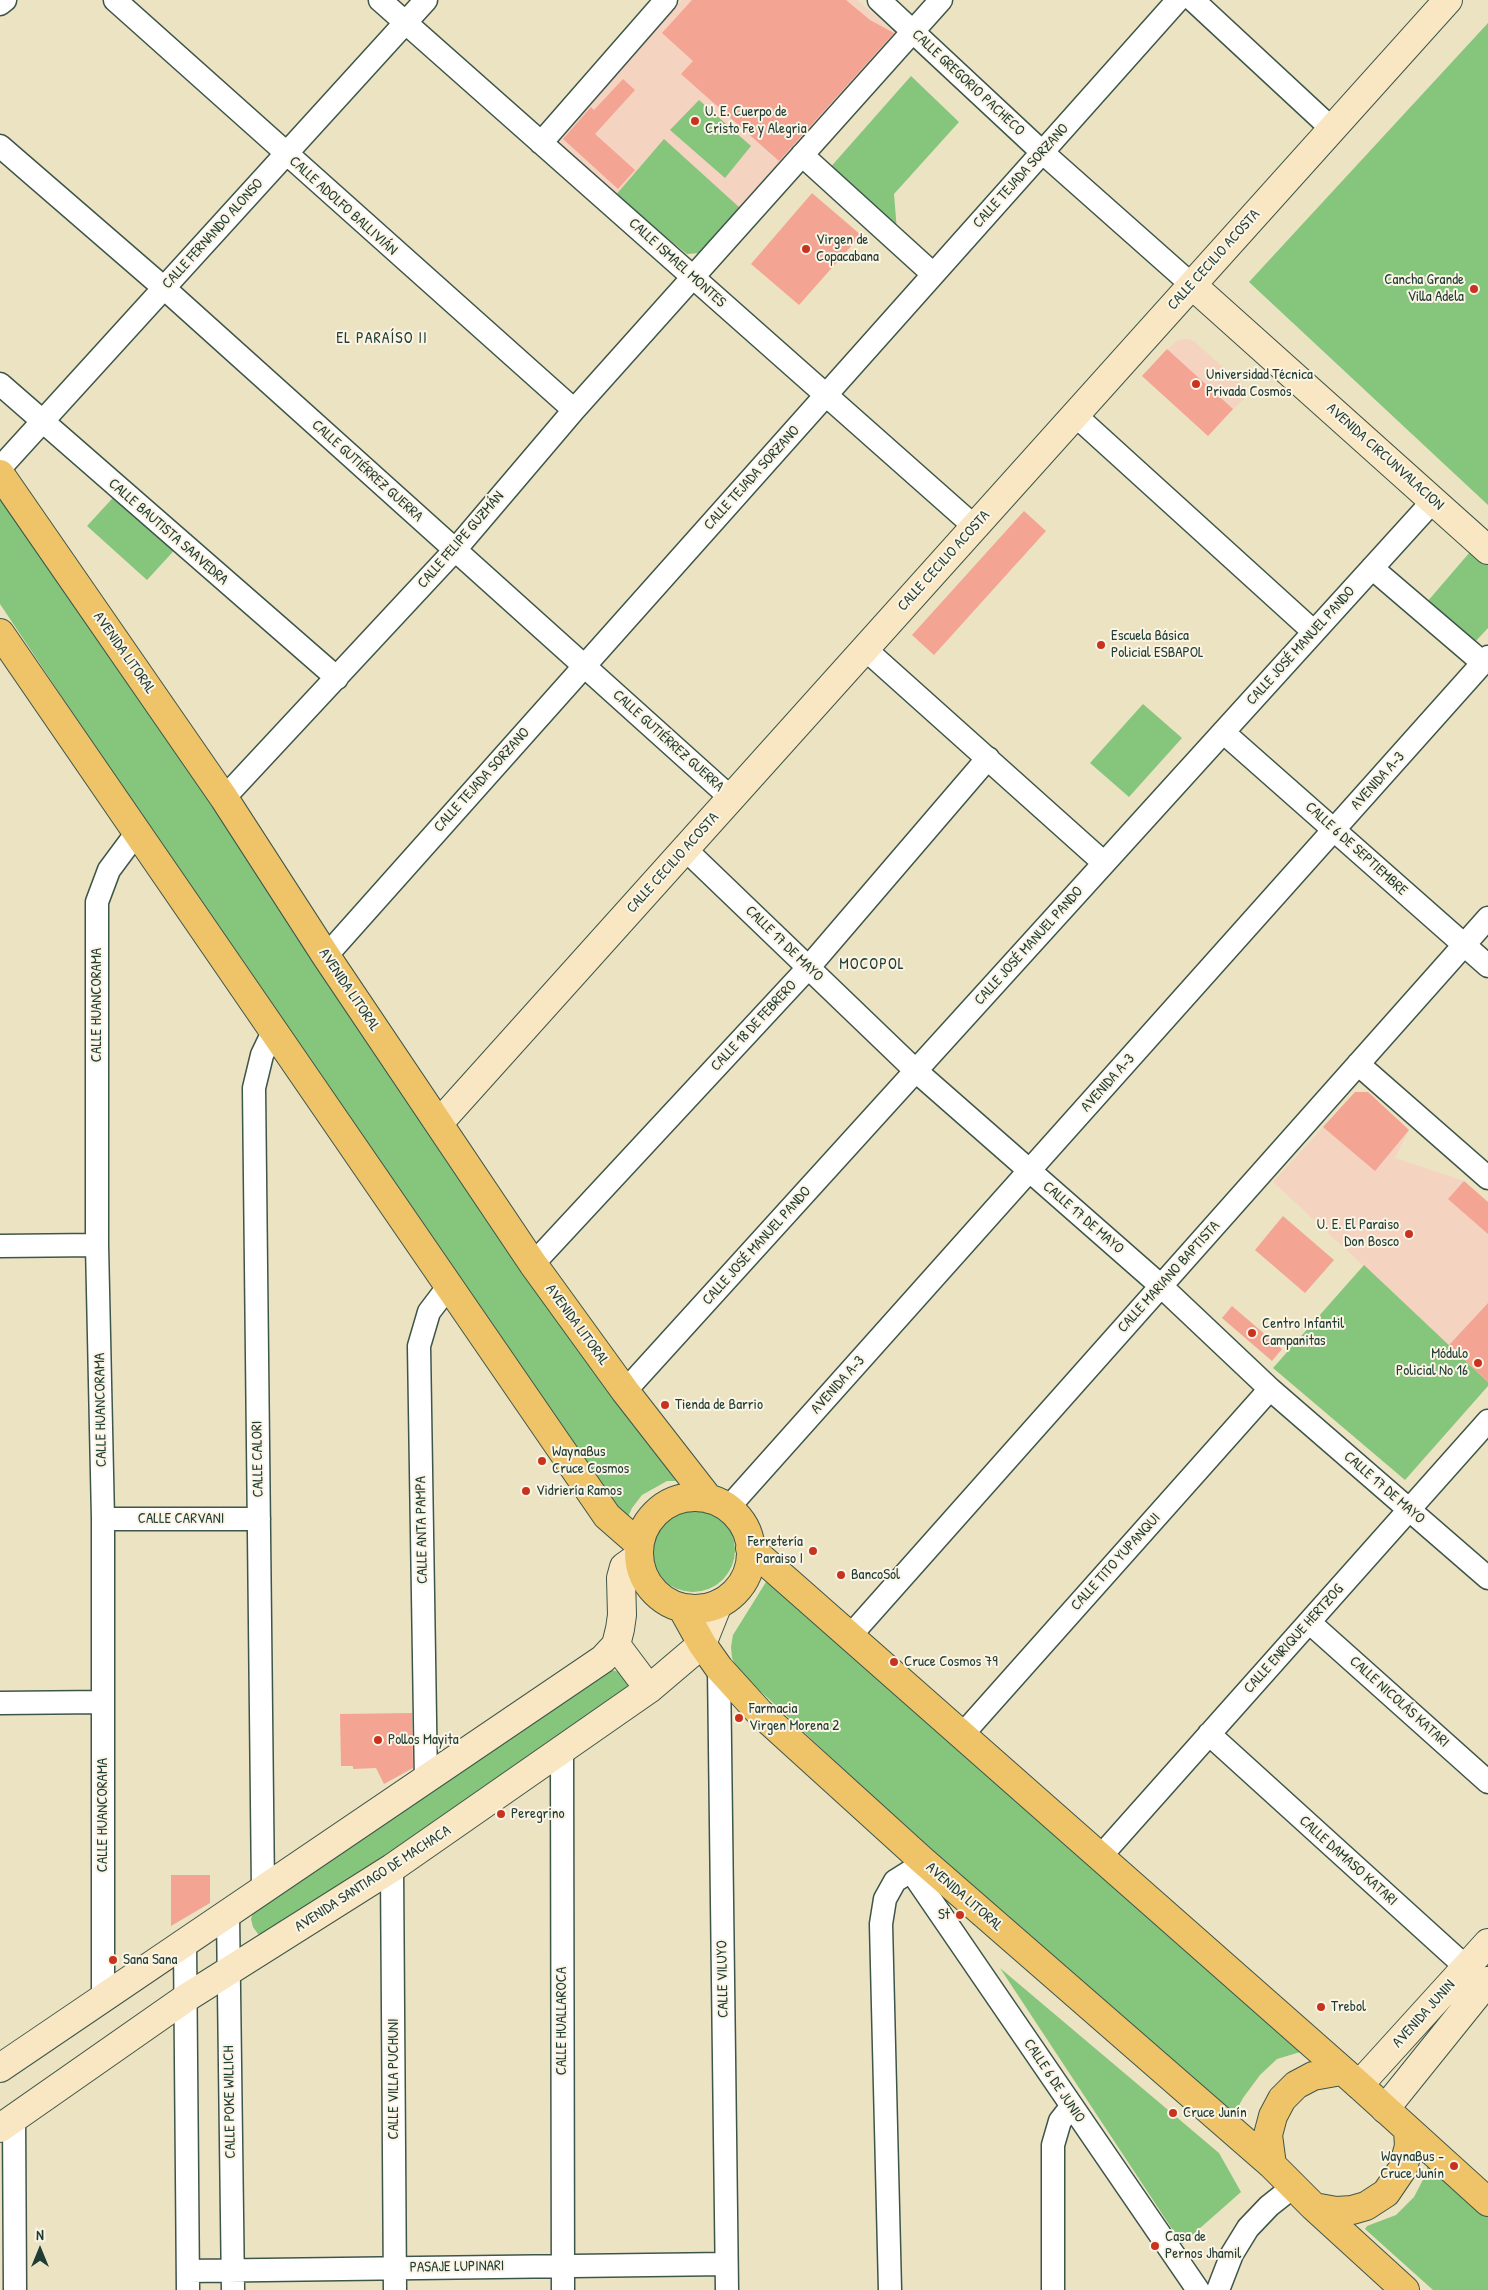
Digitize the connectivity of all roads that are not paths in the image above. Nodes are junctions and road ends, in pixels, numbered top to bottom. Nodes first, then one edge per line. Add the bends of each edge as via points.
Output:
1 (5, 0) edge
2 (115, 0) edge
3 (380, 0) edge
4 (426, 0) edge
5 (666, 0) edge
6 (879, 0) edge
7 (941, 0) edge
8 (1178, 0) edge
9 (1193, 0) edge
10 (1448, 0) edge
11 (0, 4) edge
12 (405, 22) junction
13 (913, 31) junction
14 (1332, 130) junction
15 (541, 143) junction
16 (0, 146) edge
17 (1042, 152) junction
18 (285, 154) junction
19 (802, 155) junction
20 (934, 274) junction
21 (693, 277) junction
22 (1192, 285) junction
23 (164, 288) junction
24 (0, 384) edge
25 (826, 395) junction
26 (574, 410) junction
27 (1075, 416) junction
28 (42, 422) junction
29 (0, 468) edge
30 (0, 474) edge
31 (1433, 501) junction
32 (975, 527) junction
33 (455, 550) junction
34 (1488, 550) edge
35 (1372, 568) junction
36 (1314, 632) junction
37 (0, 633) edge
38 (865, 649) junction
39 (1485, 660) edge
40 (584, 666) junction
41 (337, 678) junction
42 (1223, 732) junction
43 (988, 758) junction
44 (224, 798) junction
45 (731, 798) junction
46 (1334, 830) junction
47 (138, 831) junction
48 (685, 849) junction
49 (1104, 863) junction
50 (1488, 918) edge
51 (1464, 945) junction
52 (326, 956) junction
53 (1488, 966) edge
54 (808, 968) junction
55 (273, 1032) junction
56 (1358, 1064) junction
57 (916, 1071) junction
58 (439, 1123) junction
59 (1029, 1171) junction
60 (1488, 1178) edge
61 (97, 1245) junction
62 (0, 1246) edge
63 (533, 1264) junction
64 (448, 1286) junction
65 (1161, 1286) junction
66 (1270, 1389) junction
67 (624, 1391) junction
68 (1488, 1421) edge
69 (718, 1504) junction
70 (1409, 1510) junction
71 (103, 1519) junction
72 (259, 1519) junction
73 (750, 1548) junction
74 (639, 1552) junction
75 (1488, 1578) edge
76 (718, 1604) junction
77 (682, 1608) junction
78 (1309, 1622) junction
79 (850, 1636) junction
80 (702, 1644) junction
81 (616, 1645) junction
82 (719, 1668) junction
83 (650, 1689) junction
84 (103, 1702) junction
85 (0, 1703) edge
86 (1209, 1734) junction
87 (962, 1735) junction
88 (562, 1751) junction
89 (426, 1781) junction
90 (1488, 1782) edge
91 (1100, 1857) junction
92 (916, 1866) junction
93 (392, 1868) junction
94 (262, 1890) junction
95 (228, 1915) junction
96 (1488, 1943) edge
97 (185, 1944) junction
98 (228, 1973) junction
99 (1482, 1980) edge
100 (186, 1998) junction
101 (103, 2000) junction
102 (0, 2068) edge
103 (1350, 2078) junction
104 (1071, 2107) junction
105 (1385, 2109) junction
106 (7, 2123) edge
107 (1408, 2130) junction
108 (1272, 2165) junction
109 (1293, 2187) junction
110 (1488, 2202) edge
111 (1314, 2207) junction
112 (726, 2264) junction
113 (563, 2266) junction
114 (395, 2268) junction
115 (188, 2280) edge
116 (233, 2280) edge
117 (14, 2290) edge
118 (395, 2290) edge
119 (563, 2290) edge
120 (727, 2290) edge
121 (890, 2290) edge
122 (1053, 2290) edge
123 (1198, 2290) edge
124 (1218, 2290) edge
125 (1405, 2290) edge

1 - 11 street
2 - 18 street, CALLE ADOLFO BALLIVIÁN
3 - 12 street, CALLE ISMAEL MONTES
4 - 12 street, CALLE FERNANDO ALONSO
5 - 15 street
6 - 13 street, CALLE GREGORIO PACHECO
7 - 13 street, CALLE FELIPE GUZMÁN
8 - 17 street, CALLE TEJADA SORZANO
9 - 14 street
10 - 14 street, CALLE CECILIO ACOSTA
12 - 15 street, CALLE ISMAEL MONTES
12 - 18 street, CALLE FERNANDO ALONSO
13 - 17 street, CALLE GREGORIO PACHECO
13 - 19 street, CALLE FELIPE GUZMÁN
14 - 22 street, CALLE CECILIO ACOSTA
15 - 21 street, CALLE ISMAEL MONTES
16 - 23 street, CALLE GUTIÉRREZ GUERRA
17 - 20 street, CALLE TEJADA SORZANO
17 - 22 street, CALLE GREGORIO PACHECO
18 - 23 street, CALLE FERNANDO ALONSO
18 - 26 street, CALLE ADOLFO BALLIVIÁN
19 - 20 street
19 - 21 street, CALLE FELIPE GUZMÁN
20 - 25 street, CALLE TEJADA SORZANO
21 - 25 street, CALLE ISMAEL MONTES
21 - 26 street, CALLE FELIPE GUZMÁN
22 - 27 street, CALLE CECILIO ACOSTA
22 - 31 street, AVENIDA CIRCUNVALACION
23 - 28 street, CALLE FERNANDO ALONSO
23 - 33 street, CALLE GUTIÉRREZ GUERRA
24 - 28 street, CALLE BAUTISTA SAAVEDRA
25 - 32 street, CALLE ISMAEL MONTES
25 - 40 street, CALLE TEJADA SORZANO
26 - 33 street, CALLE FELIPE GUZMÁN
27 - 32 street, CALLE CECILIO ACOSTA
27 - 36 street
28 - 29 street, CALLE FERNANDO ALONSO
28 - 41 street, CALLE BAUTISTA SAAVEDRA
30 - 44 main road, AVENIDA LITORAL
31 - 34 street, AVENIDA CIRCUNVALACION
31 - 35 street, CALLE JOSÉ MANUEL PANDO
32 - 38 street, CALLE CECILIO ACOSTA
33 - 40 street, CALLE GUTIÉRREZ GUERRA
33 - 41 street, CALLE FELIPE GUZMÁN
35 - 36 street, CALLE JOSÉ MANUEL PANDO
35 - 39 street
36 - 42 street, CALLE JOSÉ MANUEL PANDO
37 - 47 main road
38 - 43 street
38 - 45 street, CALLE CECILIO ACOSTA
39 - 46 street, AVENIDA A-3
40 - 45 street, CALLE GUTIÉRREZ GUERRA
40 - 52 street, CALLE TEJADA SORZANO
41 - 44 street, CALLE FELIPE GUZMÁN
42 - 46 street, CALLE 6 DE SEPTIEMBRE
42 - 49 street, CALLE JOSÉ MANUEL PANDO
43 - 49 street
43 - 54 street, CALLE 18 DE FEBRERO
44 - 52 main road, AVENIDA LITORAL
45 - 48 street, CALLE CECILIO ACOSTA
46 - 51 street, CALLE 6 DE SEPTIEMBRE
46 - 59 street, AVENIDA A-3
47 - 55 main road
47 - 61 street, CALLE HUANCORAMA via 109,870 97,902
48 - 54 street, CALLE 17 DE MAYO
48 - 58 street, CALLE CECILIO ACOSTA
49 - 57 street, CALLE JOSÉ MANUEL PANDO
50 - 51 street, CALLE MARIANO BAPTISTA
51 - 53 street, CALLE 6 DE SEPTIEMBRE
51 - 56 street, CALLE MARIANO BAPTISTA
52 - 58 main road, AVENIDA LITORAL
54 - 57 street, CALLE 17 DE MAYO
54 - 63 street, CALLE 18 DE FEBRERO
55 - 64 main road
55 - 72 street, CALLE CALORI via 262,1056 254,1088
56 - 60 street
56 - 65 street, CALLE MARIANO BAPTISTA
57 - 59 street, CALLE 17 DE MAYO
57 - 67 street, CALLE JOSÉ MANUEL PANDO
58 - 63 main road, AVENIDA LITORAL
59 - 65 street, CALLE 17 DE MAYO
59 - 69 street, AVENIDA A-3
61 - 62 street
61 - 71 street, CALLE HUANCORAMA
63 - 67 main road, AVENIDA LITORAL
64 - 74 main road via 607,1516
64 - 89 street, CALLE ANTA PAMPA via 429,1312 419,1346
65 - 66 street, CALLE 17 DE MAYO
65 - 79 street, CALLE MARIANO BAPTISTA
66 - 70 street, CALLE 17 DE MAYO
66 - 87 street, CALLE TITO YUPANQUI
67 - 69 main road, AVENIDA LITORAL
68 - 70 street, CALLE ENRIQUE HERTZOG
69 - 73 main road via 744,1525
69 - 74 main road via 698,1497 682,1498 662,1508 647,1523
70 - 75 street, CALLE 17 DE MAYO
70 - 78 street, CALLE ENRIQUE HERTZOG
71 - 72 street, CALLE CARVANI
71 - 84 street, CALLE HUANCORAMA
72 - 94 street, CALLE CALORI
73 - 76 main road via 751,1561 745,1578 734,1594
73 - 79 main road
74 - 77 main road via 644,1578 655,1593
74 - 81 street via 624,1567 621,1578 622,1615
76 - 77 main road via 700,1609
76 - 80 street, AVENIDA SANTIAGO DE MACHACA
77 - 80 main road, AVENIDA LITORAL
78 - 86 street, CALLE ENRIQUE HERTZOG
78 - 90 street, CALLE NICOLÁS KATARI
79 - 87 main road
80 - 82 main road, AVENIDA LITORAL
80 - 83 street, AVENIDA SANTIAGO DE MACHACA
81 - 83 street
81 - 89 street via 603,1659
82 - 92 main road, AVENIDA LITORAL via 759,1712
82 - 112 street, CALLE VILUYO
83 - 88 street, AVENIDA SANTIAGO DE MACHACA
84 - 85 street
84 - 101 street, CALLE HUANCORAMA
86 - 91 street, CALLE ENRIQUE HERTZOG
86 - 99 street, CALLE DAMASO KATARI
87 - 91 main road
88 - 93 street, AVENIDA SANTIAGO DE MACHACA
88 - 113 street, CALLE HUALLAROCA
89 - 94 street
91 - 103 main road
92 - 104 street, CALLE 6 DE JUNIO
92 - 108 main road, AVENIDA LITORAL
92 - 121 street via 895,1881 885,1899 881,1924
93 - 98 street, AVENIDA SANTIAGO DE MACHACA
93 - 114 street, CALLE VILLA PUCHUNI
94 - 95 street
95 - 97 street
95 - 98 street, CALLE POKE WILLICH
96 - 99 street, AVENIDA JUNIN
97 - 100 street
97 - 101 street
98 - 100 street, AVENIDA SANTIAGO DE MACHACA
98 - 116 street, CALLE POKE WILLICH
99 - 103 street, AVENIDA JUNIN
99 - 105 street, AVENIDA JUNIN
100 - 106 street, AVENIDA SANTIAGO DE MACHACA
100 - 115 street
101 - 102 street
103 - 105 main road
103 - 108 main road via 1313,2076 1282,2099 1270,2125 1268,2144
104 - 122 street via 1060,2121 1053,2145
104 - 123 street, CALLE 6 DE JUNIO
105 - 107 main road
106 - 117 street
107 - 110 main road
107 - 111 main road via 1409,2146 1403,2168 1386,2193 1366,2206 1352,2210
108 - 109 main road
109 - 111 main road
109 - 124 street via 1248,2228 1232,2254
111 - 125 main road
112 - 113 street, PASAJE LUPINARI
112 - 120 street, CALLE VILUYO
113 - 114 street, PASAJE LUPINARI
113 - 119 street, CALLE HUALLAROCA
114 - 116 street, PASAJE LUPINARI
114 - 118 street, CALLE VILLA PUCHUNI
115 - 116 street, PASAJE LUPINARI

